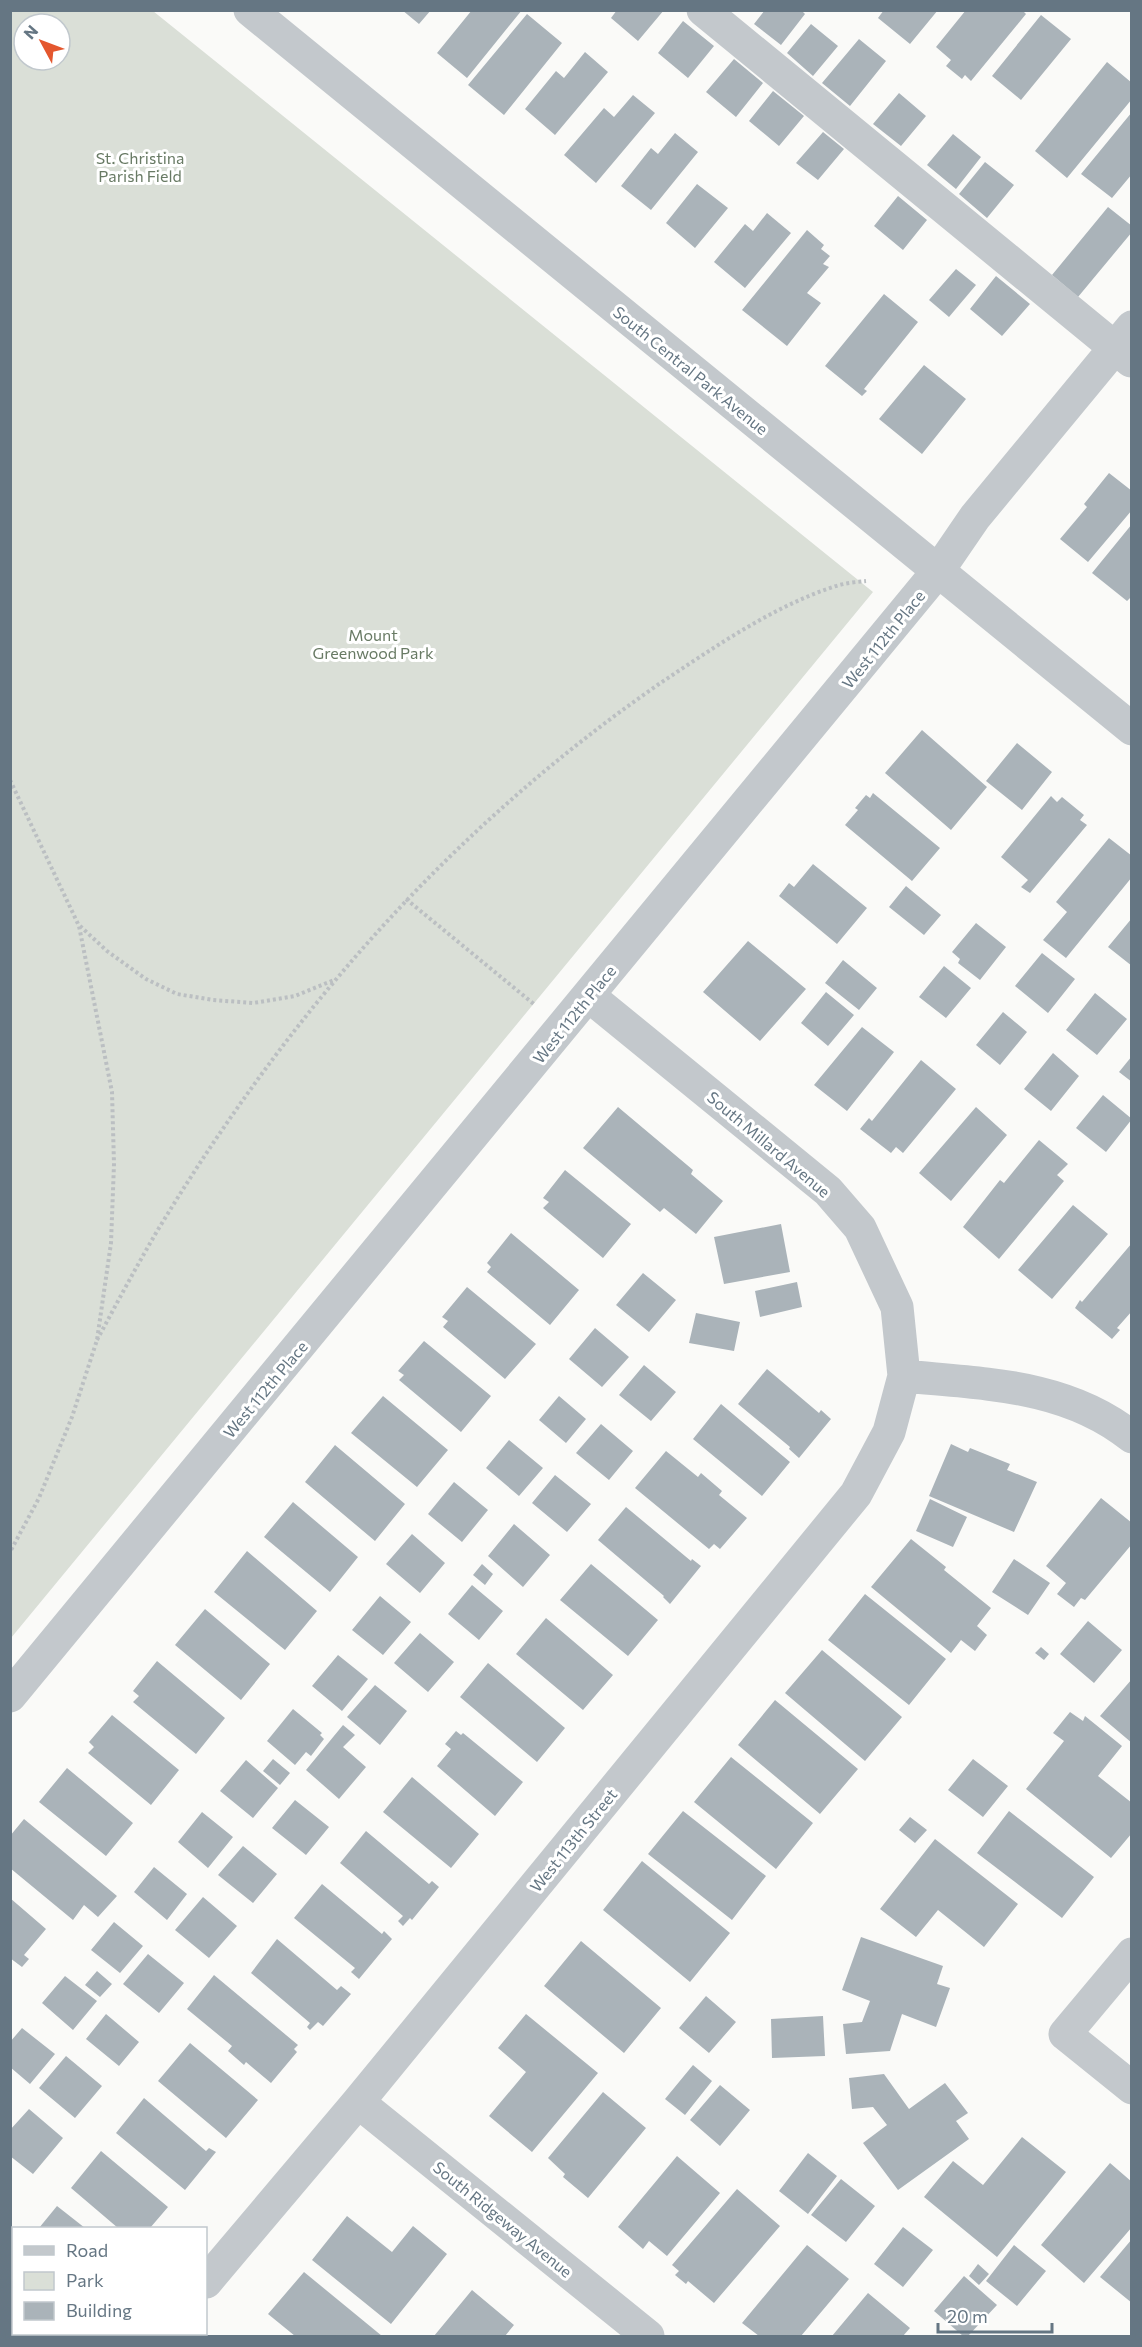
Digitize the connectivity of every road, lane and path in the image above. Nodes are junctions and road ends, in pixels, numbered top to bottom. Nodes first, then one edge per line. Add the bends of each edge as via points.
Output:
1 (250, 10) edge
2 (704, 10) edge
3 (1126, 346) edge
4 (938, 571) junction
5 (866, 580) dead end
6 (1131, 729) edge
7 (10, 780) edge
8 (406, 899) junction
9 (79, 926) junction
10 (334, 979) junction
11 (589, 996) junction
12 (539, 1008) dead end
13 (97, 1340) junction
14 (904, 1376) junction
15 (1131, 1437) edge
16 (10, 1552) edge
17 (10, 1696) edge
18 (1131, 1954) edge
19 (1131, 2088) edge
20 (358, 2102) junction
21 (207, 2281) edge
22 (648, 2337) edge

1 - 4 street, South Central Park Avenue
2 - 3 street
3 - 4 street, West 112th Place via 975,517
4 - 6 street, South Central Park Avenue
4 - 11 street, West 112th Place
5 - 8 path via 834,586 772,614 636,700 480,826
7 - 9 path
8 - 10 path
8 - 12 path
9 - 10 path via 146,979 177,994 253,1003 295,996
9 - 13 path via 112,1092 111,1243
10 - 13 path via 220,1134 158,1230
11 - 14 street, South Millard Avenue via 828,1191 860,1228 897,1307
11 - 17 street, West 112th Place
13 - 16 path via 72,1418 39,1498
14 - 15 street via 1011,1387 1061,1398 1112,1421
14 - 20 street, West 113th Street via 889,1432 856,1494
18 - 19 street via 1065,2034
20 - 21 street, West 113th Street
20 - 22 street, South Ridgeway Avenue

